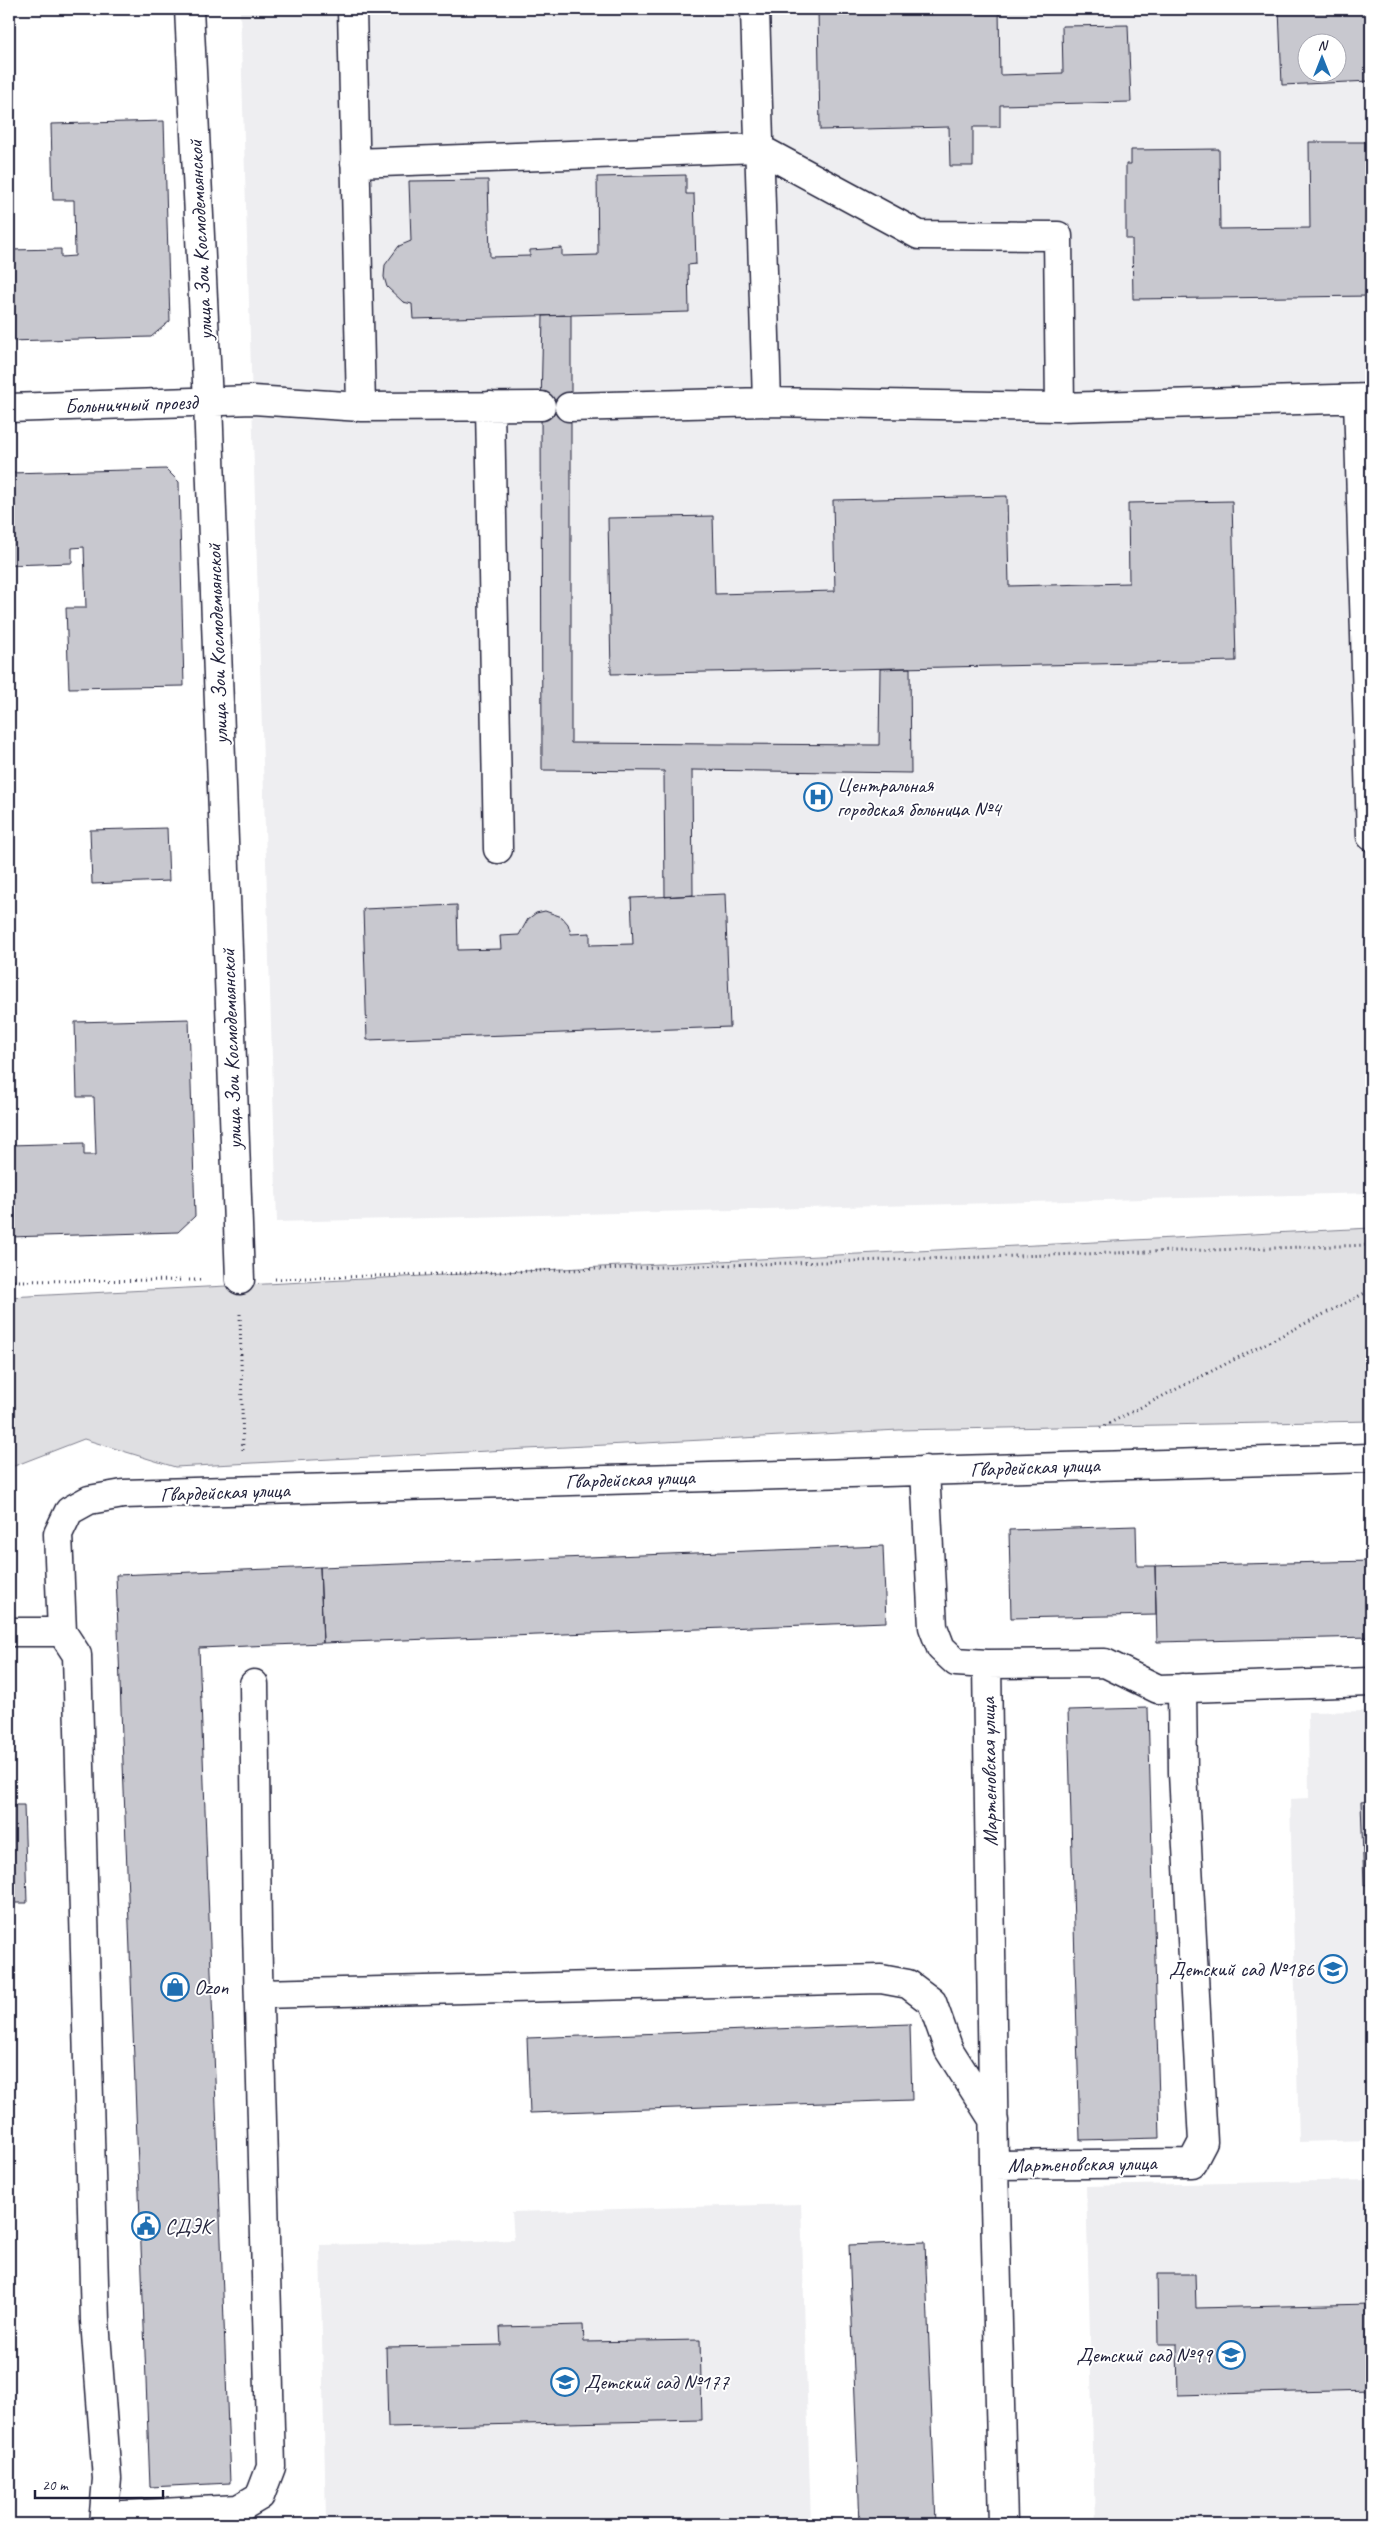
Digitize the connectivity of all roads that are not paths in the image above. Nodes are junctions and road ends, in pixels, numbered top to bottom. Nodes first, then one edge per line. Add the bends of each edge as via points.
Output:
1 (188, 9) edge
2 (352, 9) edge
3 (755, 9) edge
4 (758, 148) junction
5 (355, 163) junction
6 (1365, 398) edge
7 (208, 402) junction
8 (767, 402) junction
9 (490, 406) junction
10 (541, 406) dead end
11 (361, 407) junction
12 (569, 407) dead end
13 (1060, 407) junction
14 (9, 408) edge
15 (1371, 836) edge
16 (498, 849) dead end
17 (240, 1280) road end
18 (1371, 1458) edge
19 (925, 1470) junction
20 (9, 1632) edge
21 (62, 1632) junction
22 (987, 1664) junction
23 (1371, 1682) edge
24 (254, 1684) dead end
25 (1182, 1688) junction
26 (259, 1994) junction
27 (994, 2121) junction
28 (994, 2165) junction
29 (103, 2520) edge
30 (1003, 2524) edge

1 - 7 street, улица Зои Космодемьянской
2 - 5 street
3 - 4 street
4 - 5 street
4 - 8 street
4 - 13 street via 919,235 1058,236
5 - 11 street
6 - 13 street
6 - 15 street
7 - 11 street, Больничный проезд via 252,400
7 - 14 street, Больничный проезд
7 - 17 street, улица Зои Космодемьянской
8 - 12 street
8 - 13 street
9 - 10 street, Больничный проезд
9 - 11 street, Больничный проезд
9 - 16 street
18 - 19 street, Гвардейская улица
19 - 21 street, Гвардейская улица via 123,1494 89,1500 69,1511 58,1534
19 - 22 street via 933,1627 941,1648 956,1662
20 - 21 street
21 - 29 street via 77,1655 95,2321 108,2479
22 - 25 street via 1105,1663 1158,1689
22 - 27 street, Мартеновская улица
23 - 25 street
24 - 26 street
25 - 28 street, Мартеновская улица via 1183,1773 1203,2142 1192,2163
26 - 27 street via 881,1979 908,1984 932,2002 948,2050
26 - 29 street via 271,2467 260,2496 238,2509
27 - 28 street, Мартеновская улица
28 - 30 street

